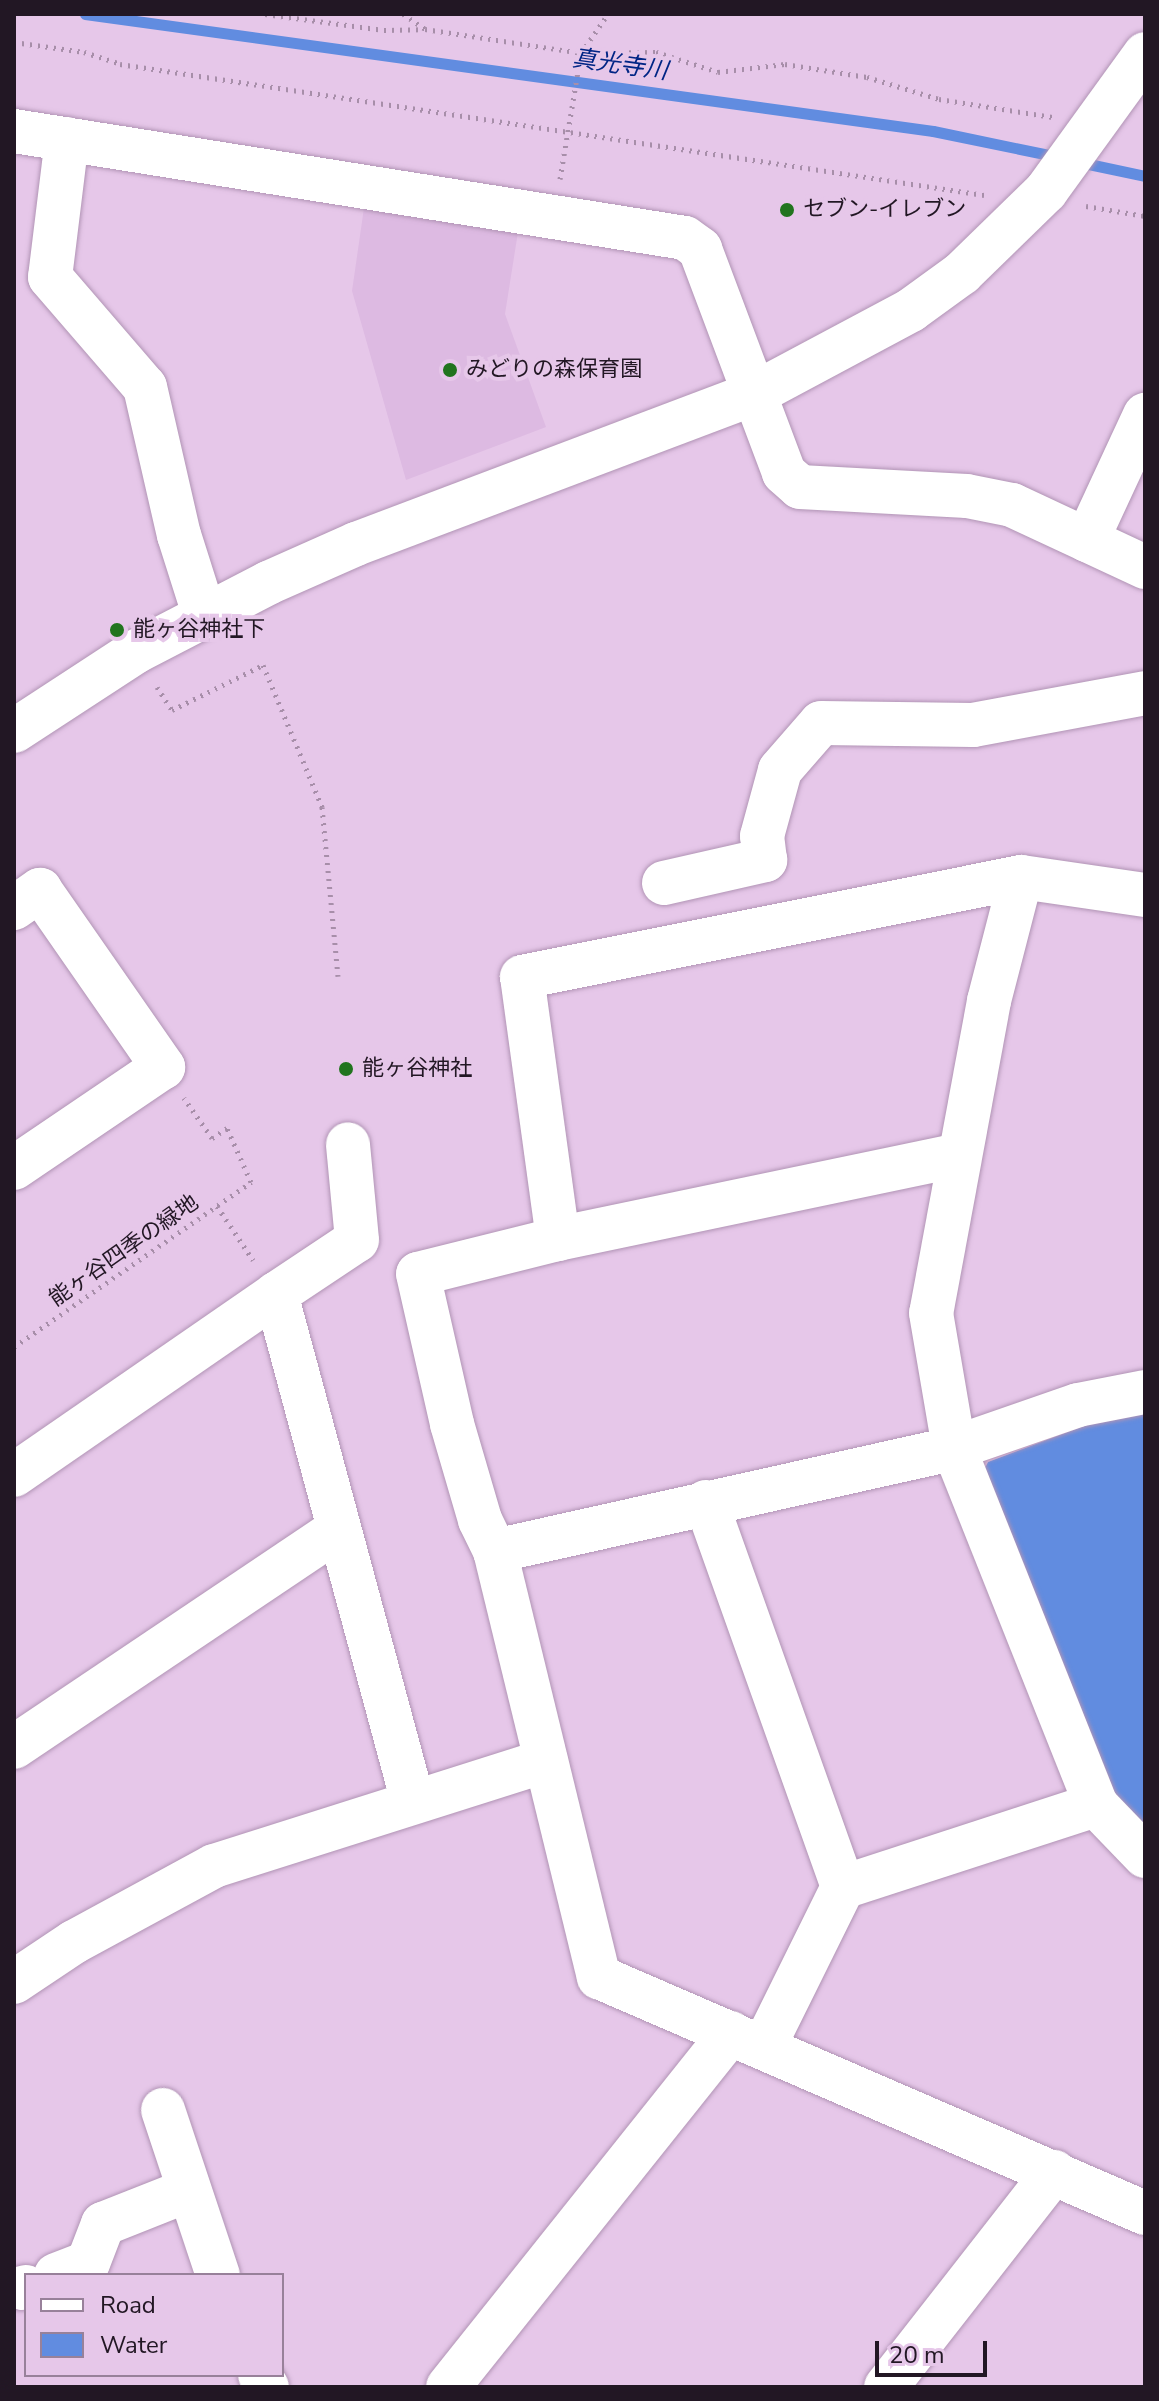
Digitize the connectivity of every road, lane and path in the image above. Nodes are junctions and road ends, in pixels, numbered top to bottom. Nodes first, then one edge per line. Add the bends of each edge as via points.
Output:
1 (265, 14) edge
2 (403, 14) edge
3 (608, 14) edge
4 (425, 29) junction
5 (14, 42) edge
6 (581, 53) junction
7 (1145, 54) edge
8 (1076, 128) junction
9 (14, 131) edge
10 (567, 131) junction
11 (67, 139) junction
12 (994, 198) dead end
13 (1086, 206) dead end
14 (555, 215) junction
15 (1145, 216) edge
16 (754, 394) junction
17 (1145, 415) edge
18 (1087, 540) junction
19 (1145, 567) edge
20 (204, 614) junction
21 (135, 652) junction
22 (1145, 693) edge
23 (14, 731) edge
24 (1021, 877) junction
25 (664, 883) dead end
26 (1145, 895) edge
27 (14, 908) edge
28 (338, 976) dead end
29 (163, 1067) junction
30 (348, 1144) dead end
31 (959, 1155) junction
32 (14, 1168) edge
33 (217, 1206) junction
34 (558, 1239) junction
35 (276, 1294) junction
36 (14, 1347) edge
37 (1145, 1392) edge
38 (954, 1448) junction
39 (14, 1475) edge
40 (706, 1502) junction
41 (338, 1529) junction
42 (495, 1551) junction
43 (14, 1747) edge
44 (546, 1761) junction
45 (413, 1802) junction
46 (1096, 1805) junction
47 (1145, 1856) edge
48 (843, 1887) junction
49 (14, 1982) edge
50 (748, 2040) junction
51 (163, 2110) dead end
52 (1054, 2172) junction
53 (189, 2190) junction
54 (1145, 2213) edge
55 (62, 2273) edge
56 (217, 2273) edge
57 (448, 2387) edge
58 (886, 2387) edge

1 - 4 path via 384,30
2 - 4 path
3 - 6 path
4 - 6 path
5 - 10 path via 84,52 120,64
6 - 8 path via 656,52 732,73 785,64 867,77 939,99
6 - 10 path
7 - 8 street
8 - 16 street via 1046,191 973,263 911,310
9 - 11 street
10 - 12 path
10 - 14 path
11 - 14 street
11 - 20 street via 50,277 145,387 179,535
13 - 15 path
14 - 16 street via 685,238 700,249
16 - 18 street via 784,473 800,487 982,499 1012,505
16 - 20 street via 356,544
17 - 18 street
18 - 19 street
20 - 21 street
21 - 23 street
21 - 28 path via 172,710 263,665 322,807
22 - 25 street via 973,725 821,723 780,770 762,836 765,860
24 - 26 street
24 - 31 street
24 - 34 street via 522,977
27 - 29 street via 40,890
29 - 32 street
29 - 33 path, 能ヶ谷四季の緑地 via 212,1138 227,1128 251,1182
30 - 35 street via 357,1240
31 - 34 street
31 - 38 street via 931,1313
33 - 35 path
33 - 36 path, 能ヶ谷四季の緑地
34 - 42 street via 418,1274 452,1424 480,1520
35 - 39 street
35 - 41 street
37 - 38 street via 1078,1405
38 - 40 street
38 - 46 street
40 - 42 street
40 - 48 street
41 - 43 street
41 - 45 street
42 - 44 street
44 - 45 street
44 - 50 street via 599,1977
45 - 49 street via 214,1866 74,1942
46 - 47 street
46 - 48 street
48 - 50 street
50 - 52 street
50 - 57 street
51 - 53 street
52 - 54 street
52 - 58 street
53 - 55 street via 103,2224 88,2263
53 - 56 street

